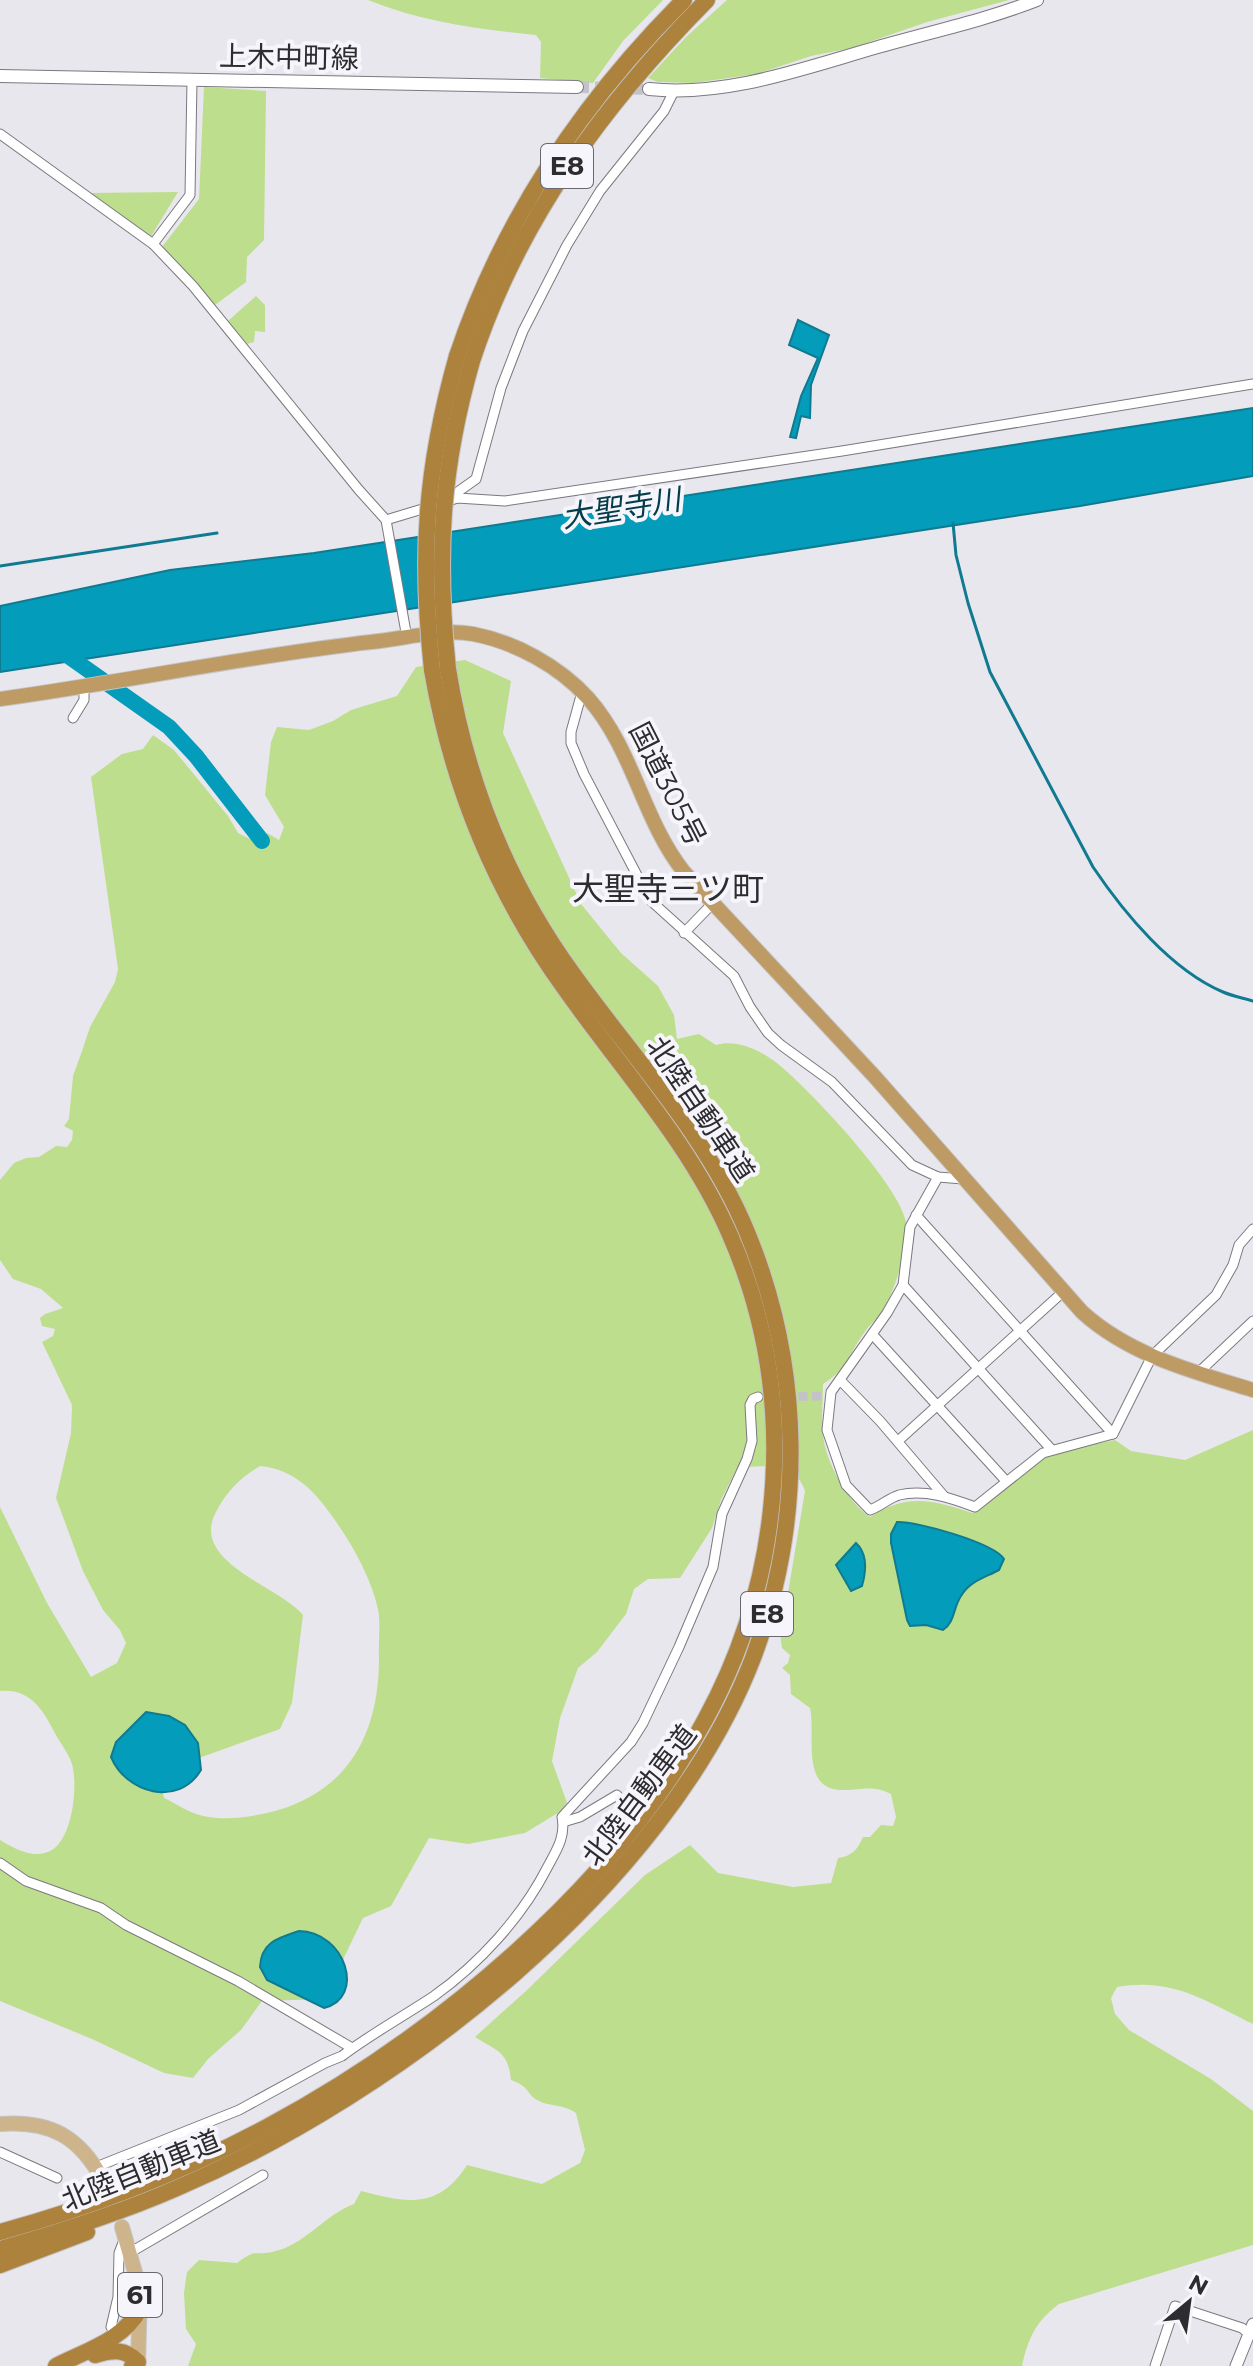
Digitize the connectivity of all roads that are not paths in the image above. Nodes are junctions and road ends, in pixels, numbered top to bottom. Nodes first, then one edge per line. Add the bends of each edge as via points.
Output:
1 (684, 0) edge
2 (707, 0) edge
3 (1037, 0) edge
4 (0, 76) edge
5 (192, 80) junction
6 (577, 87) tunnel mouth
7 (649, 89) tunnel mouth
8 (674, 91) junction
9 (0, 134) edge
10 (153, 244) junction
11 (464, 359) junction
12 (1253, 384) edge
13 (457, 498) junction
14 (386, 520) junction
15 (406, 633) junction
16 (440, 670) junction
17 (88, 686) junction
18 (582, 692) junction
19 (0, 699) edge
20 (73, 718) dead end
21 (713, 903) junction
22 (684, 933) junction
23 (938, 1177) junction
24 (963, 1179) junction
25 (916, 1215) junction
26 (1253, 1229) edge
27 (903, 1285) junction
28 (1064, 1291) junction
29 (1253, 1321) edge
30 (1019, 1330) junction
31 (872, 1334) junction
32 (1152, 1356) junction
33 (978, 1367) junction
34 (1198, 1373) junction
35 (840, 1380) junction
36 (1253, 1390) edge
37 (758, 1397) dead end
38 (936, 1404) junction
39 (1113, 1434) junction
40 (898, 1441) junction
41 (1051, 1449) junction
42 (1006, 1481) junction
43 (943, 1495) junction
44 (617, 1795) dead end
45 (563, 1822) junction
46 (0, 1863) edge
47 (352, 2048) junction
48 (0, 2124) edge
49 (0, 2152) edge
50 (96, 2167) junction
51 (263, 2175) dead end
52 (57, 2178) dead end
53 (104, 2182) dead end
54 (179, 2188) junction
55 (0, 2232) edge
56 (124, 2232) joint
57 (0, 2249) edge
58 (131, 2252) junction
59 (0, 2265) edge
60 (140, 2309) junction
61 (111, 2327) dead end
62 (1251, 2332) edge
63 (136, 2365) edge
64 (56, 2366) edge
65 (63, 2366) edge
66 (1155, 2366) edge
67 (1236, 2366) edge

1 - 11 highway, 北陸自動車道 / E8 via 595,100 543,173 483,284
2 - 11 highway, 北陸自動車道 / E8 via 609,109 556,182
3 - 8 main road via 781,74
4 - 5 main road, 上木中町線
5 - 6 main road, 上木中町線
5 - 10 street via 190,195
7 - 8 main road
8 - 13 street via 567,245 523,331 476,479
9 - 10 street
10 - 14 street
11 - 16 highway, 北陸自動車道 / E8, bridge via 436,438 426,514 425,585
12 - 13 street via 505,501
13 - 14 street
14 - 15 street
15 - 17 highway, 国道305号
15 - 18 highway, 国道305号 via 471,633 493,640 531,655
16 - 54 highway, 北陸自動車道 / E8 via 477,790 529,906 574,976 706,1154 752,1246 775,1320 790,1409 782,1558 752,1661 719,1731 676,1797 601,1889 504,1982 396,2066 316,2117
16 - 55 highway, 北陸自動車道 / E8 via 450,758 495,875 539,952 694,1165 746,1279 768,1367 774,1433 771,1520 758,1588 721,1690 663,1787 586,1881 492,1972 388,2053 266,2127 120,2193
17 - 19 highway, 国道305号
17 - 20 street
18 - 21 highway, 国道305号 via 620,743 666,848
18 - 22 street via 571,743 584,774 650,900
21 - 22 street
21 - 24 highway, 国道305号
22 - 23 street via 734,976 750,1007 781,1045 832,1082 912,1165
23 - 24 street
23 - 25 street
24 - 28 highway, 国道305号
25 - 27 street
25 - 30 street
26 - 32 street via 1239,1245 1216,1295
27 - 31 street
27 - 33 street
28 - 30 street
28 - 32 highway, 国道305号 via 1093,1322
29 - 34 street
30 - 33 street
30 - 39 street
31 - 35 street
31 - 38 street
32 - 34 highway, 国道305号
32 - 39 street
33 - 38 street
33 - 41 street
34 - 36 highway, 国道305号
35 - 40 street
35 - 43 street via 826,1396 827,1430 846,1485 870,1510 898,1495
37 - 45 street via 750,1405 747,1459 722,1514 713,1567 679,1647 631,1742 566,1812
38 - 40 street
38 - 42 street
39 - 41 street
40 - 43 street
41 - 42 street
42 - 43 street via 975,1507
44 - 45 street
45 - 47 street via 565,1831 537,1888 490,1945 438,1993
46 - 47 street via 26,1881 101,1908
47 - 50 street via 239,2110
48 - 50 main road via 54,2129
49 - 52 street
50 - 53 main road
51 - 58 street
54 - 57 highway, 北陸自動車道 / E8
54 - 59 highway via 60,2244
56 - 58 main road, 61
56 - 61 street
58 - 60 main road, 61
60 - 63 main road, 61
60 - 64 highway via 113,2339
62 - 66 street via 1175,2306
62 - 67 street
63 - 65 highway via 126,2353 110,2351

